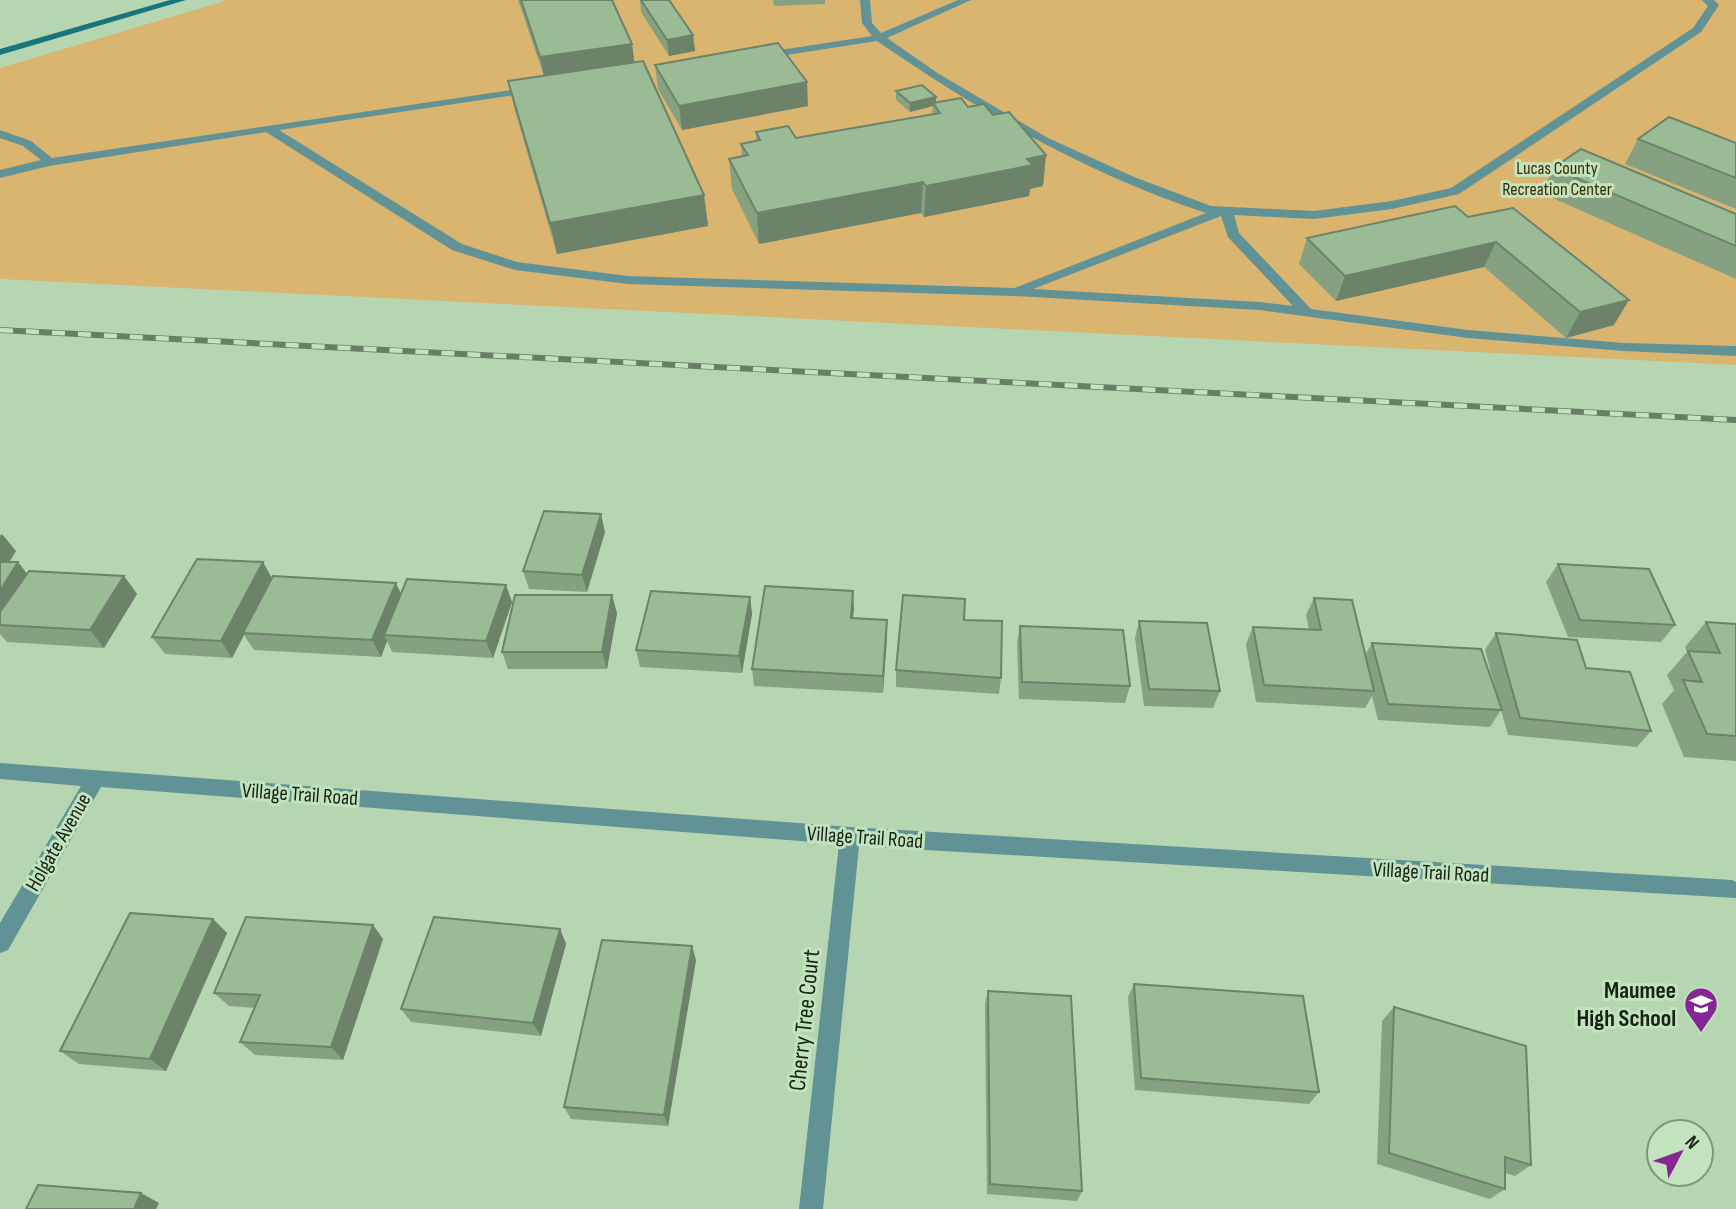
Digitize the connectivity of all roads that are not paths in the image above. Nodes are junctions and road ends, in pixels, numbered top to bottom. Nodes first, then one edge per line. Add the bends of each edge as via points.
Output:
1 (181, 0) edge
2 (865, 0) edge
3 (966, 0) edge
4 (1713, 2) edge
5 (879, 38) junction
6 (0, 52) edge
7 (754, 57) edge
8 (547, 88) edge
9 (269, 128) junction
10 (0, 134) edge
11 (49, 162) junction
12 (0, 174) edge
13 (1226, 210) junction
14 (1014, 292) junction
15 (1307, 313) junction
16 (1736, 351) edge
17 (0, 771) edge
18 (96, 778) junction
19 (850, 836) junction
20 (1734, 890) edge
21 (0, 943) edge
22 (811, 1209) edge

1 - 6 street
2 - 5 street via 867,23
3 - 5 street
4 - 13 street via 1697,30 1455,191 1314,215
5 - 7 street
5 - 13 street via 1044,140 1130,180 1209,210
8 - 9 street
9 - 11 street
9 - 14 street via 457,247 515,266 628,280
10 - 11 street via 41,152
11 - 12 street
13 - 14 street
13 - 15 street via 1233,234
14 - 15 street via 1259,306
15 - 16 street via 1468,334
17 - 18 street, Village Trail Road
18 - 19 street, Village Trail Road
18 - 21 street, Holgate Avenue
19 - 20 street, Village Trail Road
19 - 22 street, Cherry Tree Court

